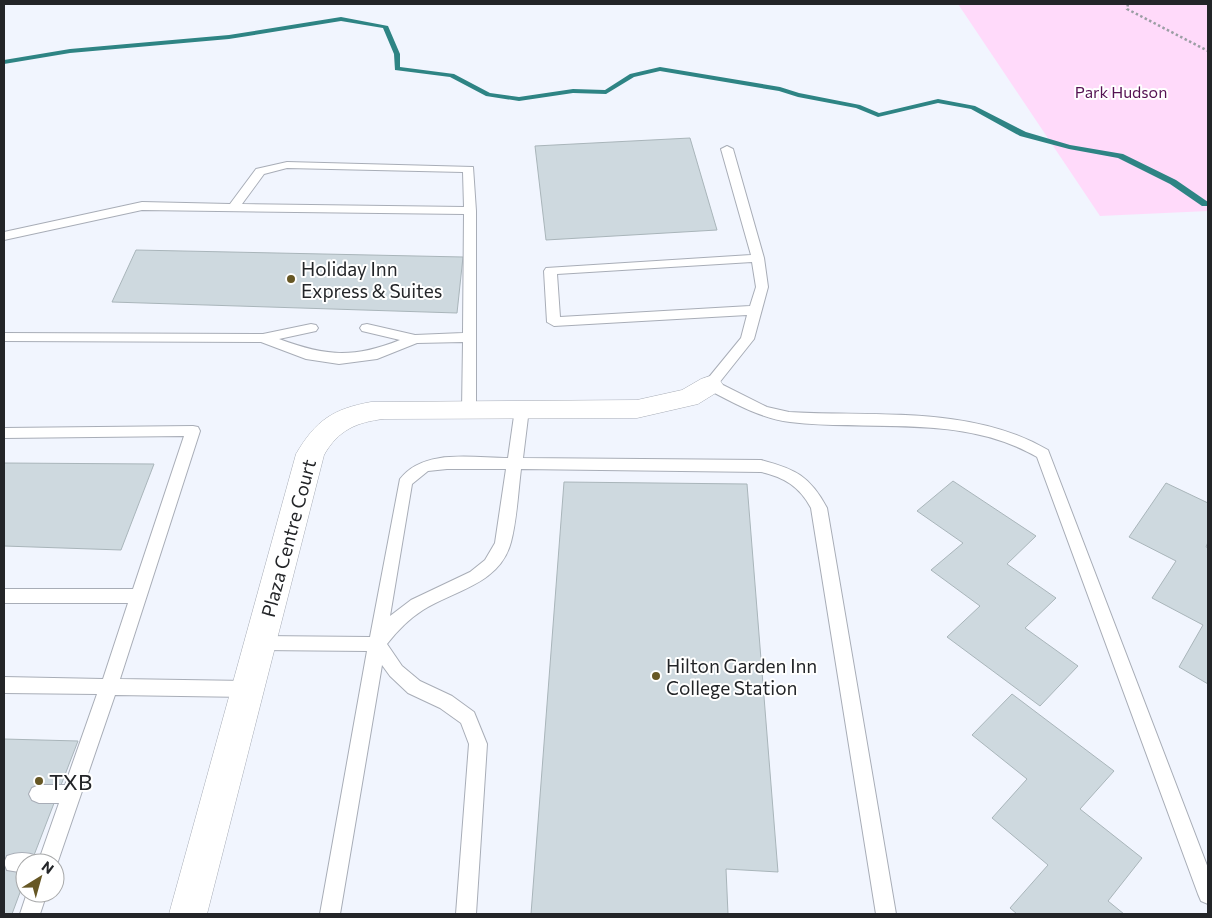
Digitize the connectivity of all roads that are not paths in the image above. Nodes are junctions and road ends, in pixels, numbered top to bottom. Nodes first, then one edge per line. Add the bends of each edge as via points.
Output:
1 (726, 149) dead end
2 (232, 209) junction
3 (470, 211) junction
4 (4, 236) edge
5 (758, 258) junction
6 (755, 310) junction
7 (311, 328) dead end
8 (366, 328) dead end
9 (4, 337) edge
10 (470, 337) junction
11 (262, 338) junction
12 (415, 339) junction
13 (710, 385) junction
14 (522, 409) junction
15 (469, 410) junction
16 (4, 433) edge
17 (514, 464) junction
18 (4, 596) edge
19 (139, 596) junction
20 (260, 643) junction
21 (377, 644) junction
22 (4, 685) edge
23 (109, 686) junction
24 (247, 689) junction
25 (39, 794) dead end
26 (72, 794) junction
27 (51, 853) edge
28 (1208, 894) edge
29 (188, 914) edge
30 (330, 914) edge
31 (466, 914) edge
32 (886, 914) edge

1 - 5 lane
2 - 3 lane
2 - 3 lane via 260,171 287,165 469,169
2 - 4 lane via 142,206
3 - 10 lane
5 - 6 lane via 762,287
5 - 6 lane via 550,271 554,322
6 - 13 lane via 746,339
7 - 11 lane
8 - 12 lane
9 - 11 lane
10 - 12 lane
10 - 15 lane
11 - 12 lane via 306,354 339,359 377,354
13 - 14 street, Plaza Centre Court via 689,398 637,409
13 - 28 lane via 763,411 789,417 956,423 1017,438 1043,454
14 - 15 street, Plaza Centre Court
14 - 17 lane
15 - 20 street, Plaza Centre Court via 358,412 337,421 320,435 310,454
16 - 19 lane via 193,431
17 - 21 lane via 503,543 491,565 476,577 417,605 391,625
17 - 21 lane via 429,464 413,471 405,483
17 - 32 lane via 761,466 796,478 812,492 819,508
18 - 19 lane
19 - 23 lane
20 - 21 lane
20 - 24 street, Plaza Centre Court
21 - 30 lane
21 - 31 lane via 396,671 414,687 446,702 468,718 478,744
22 - 23 lane
23 - 24 lane
23 - 26 lane
24 - 29 street, Plaza Centre Court
25 - 26 lane
26 - 27 lane

